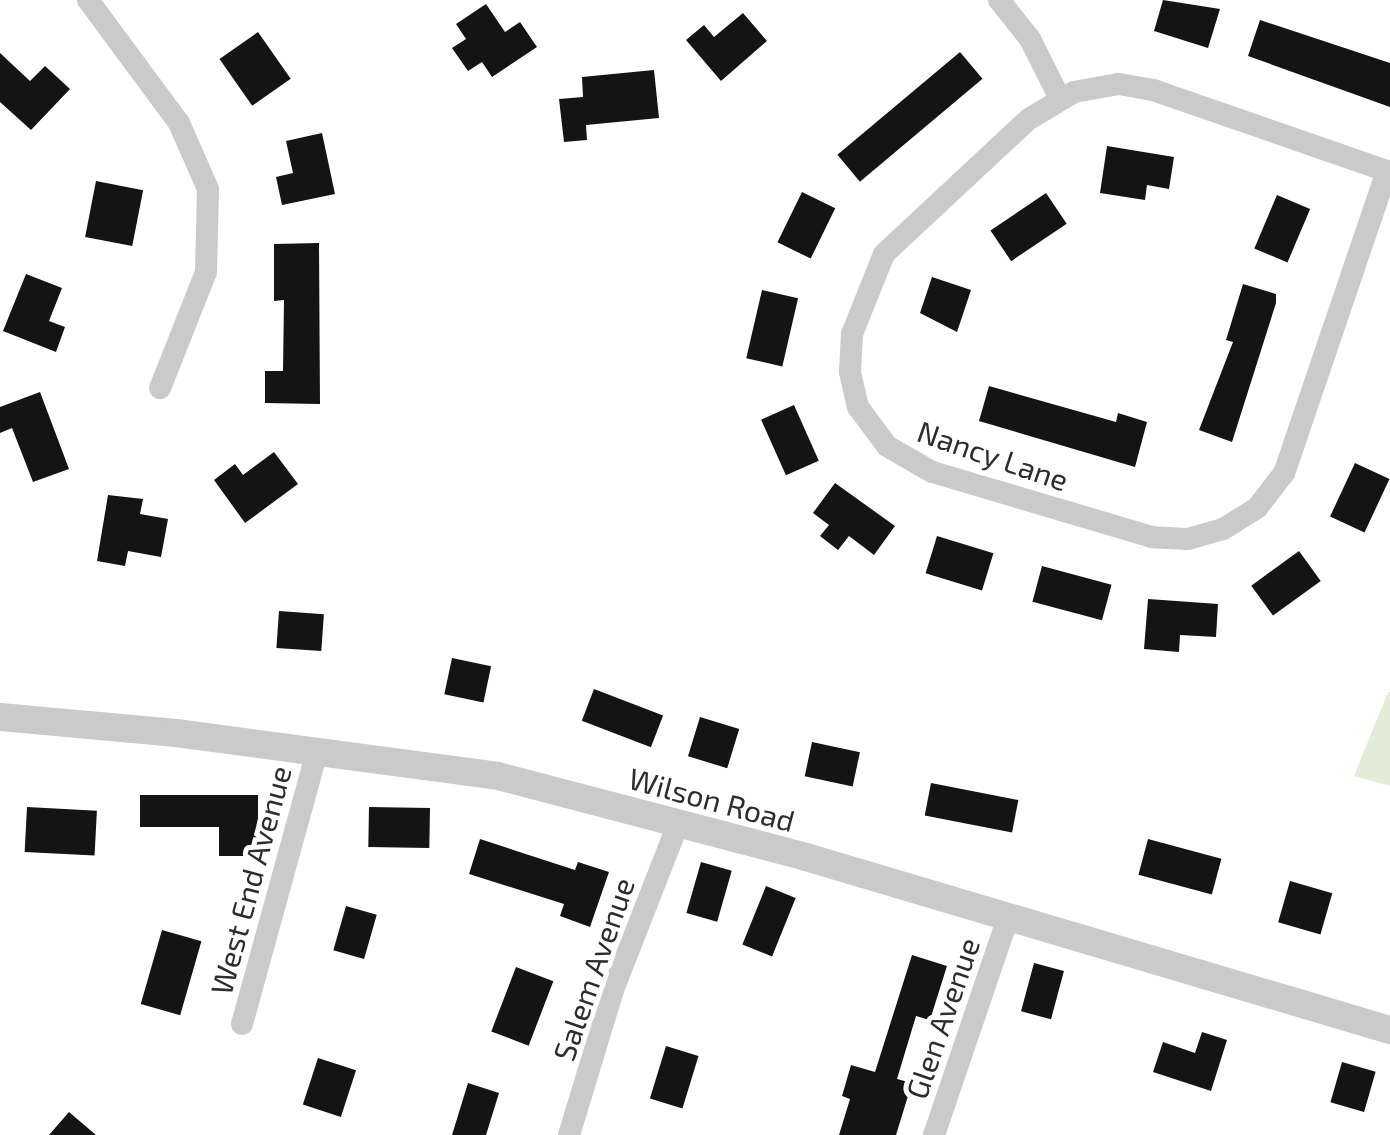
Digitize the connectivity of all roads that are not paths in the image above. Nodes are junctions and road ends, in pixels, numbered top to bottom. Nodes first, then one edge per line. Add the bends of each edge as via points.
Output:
1 (88, 0) edge
2 (999, 0) edge
3 (1060, 99) junction
4 (1388, 172) edge
5 (160, 388) dead end
6 (0, 718) edge
7 (317, 751) junction
8 (678, 824) junction
9 (1007, 921) junction
10 (242, 1024) dead end
11 (1390, 1030) edge
12 (568, 1135) edge
13 (934, 1135) edge

1 - 5 street via 179,123 208,189 206,272
2 - 3 street via 1030,39
3 - 4 street, Nancy Lane via 1104,85 1138,86
3 - 4 street, Nancy Lane via 893,241 856,315 853,390 867,424 908,462 1142,534 1210,534 1247,515 1274,490
6 - 7 street, Wilson Road
7 - 8 street, Wilson Road via 498,776
7 - 10 street, West End Avenue
8 - 9 street, Wilson Road
8 - 12 street, Salem Avenue via 613,990
9 - 11 street, Wilson Road
9 - 13 street, Glen Avenue

